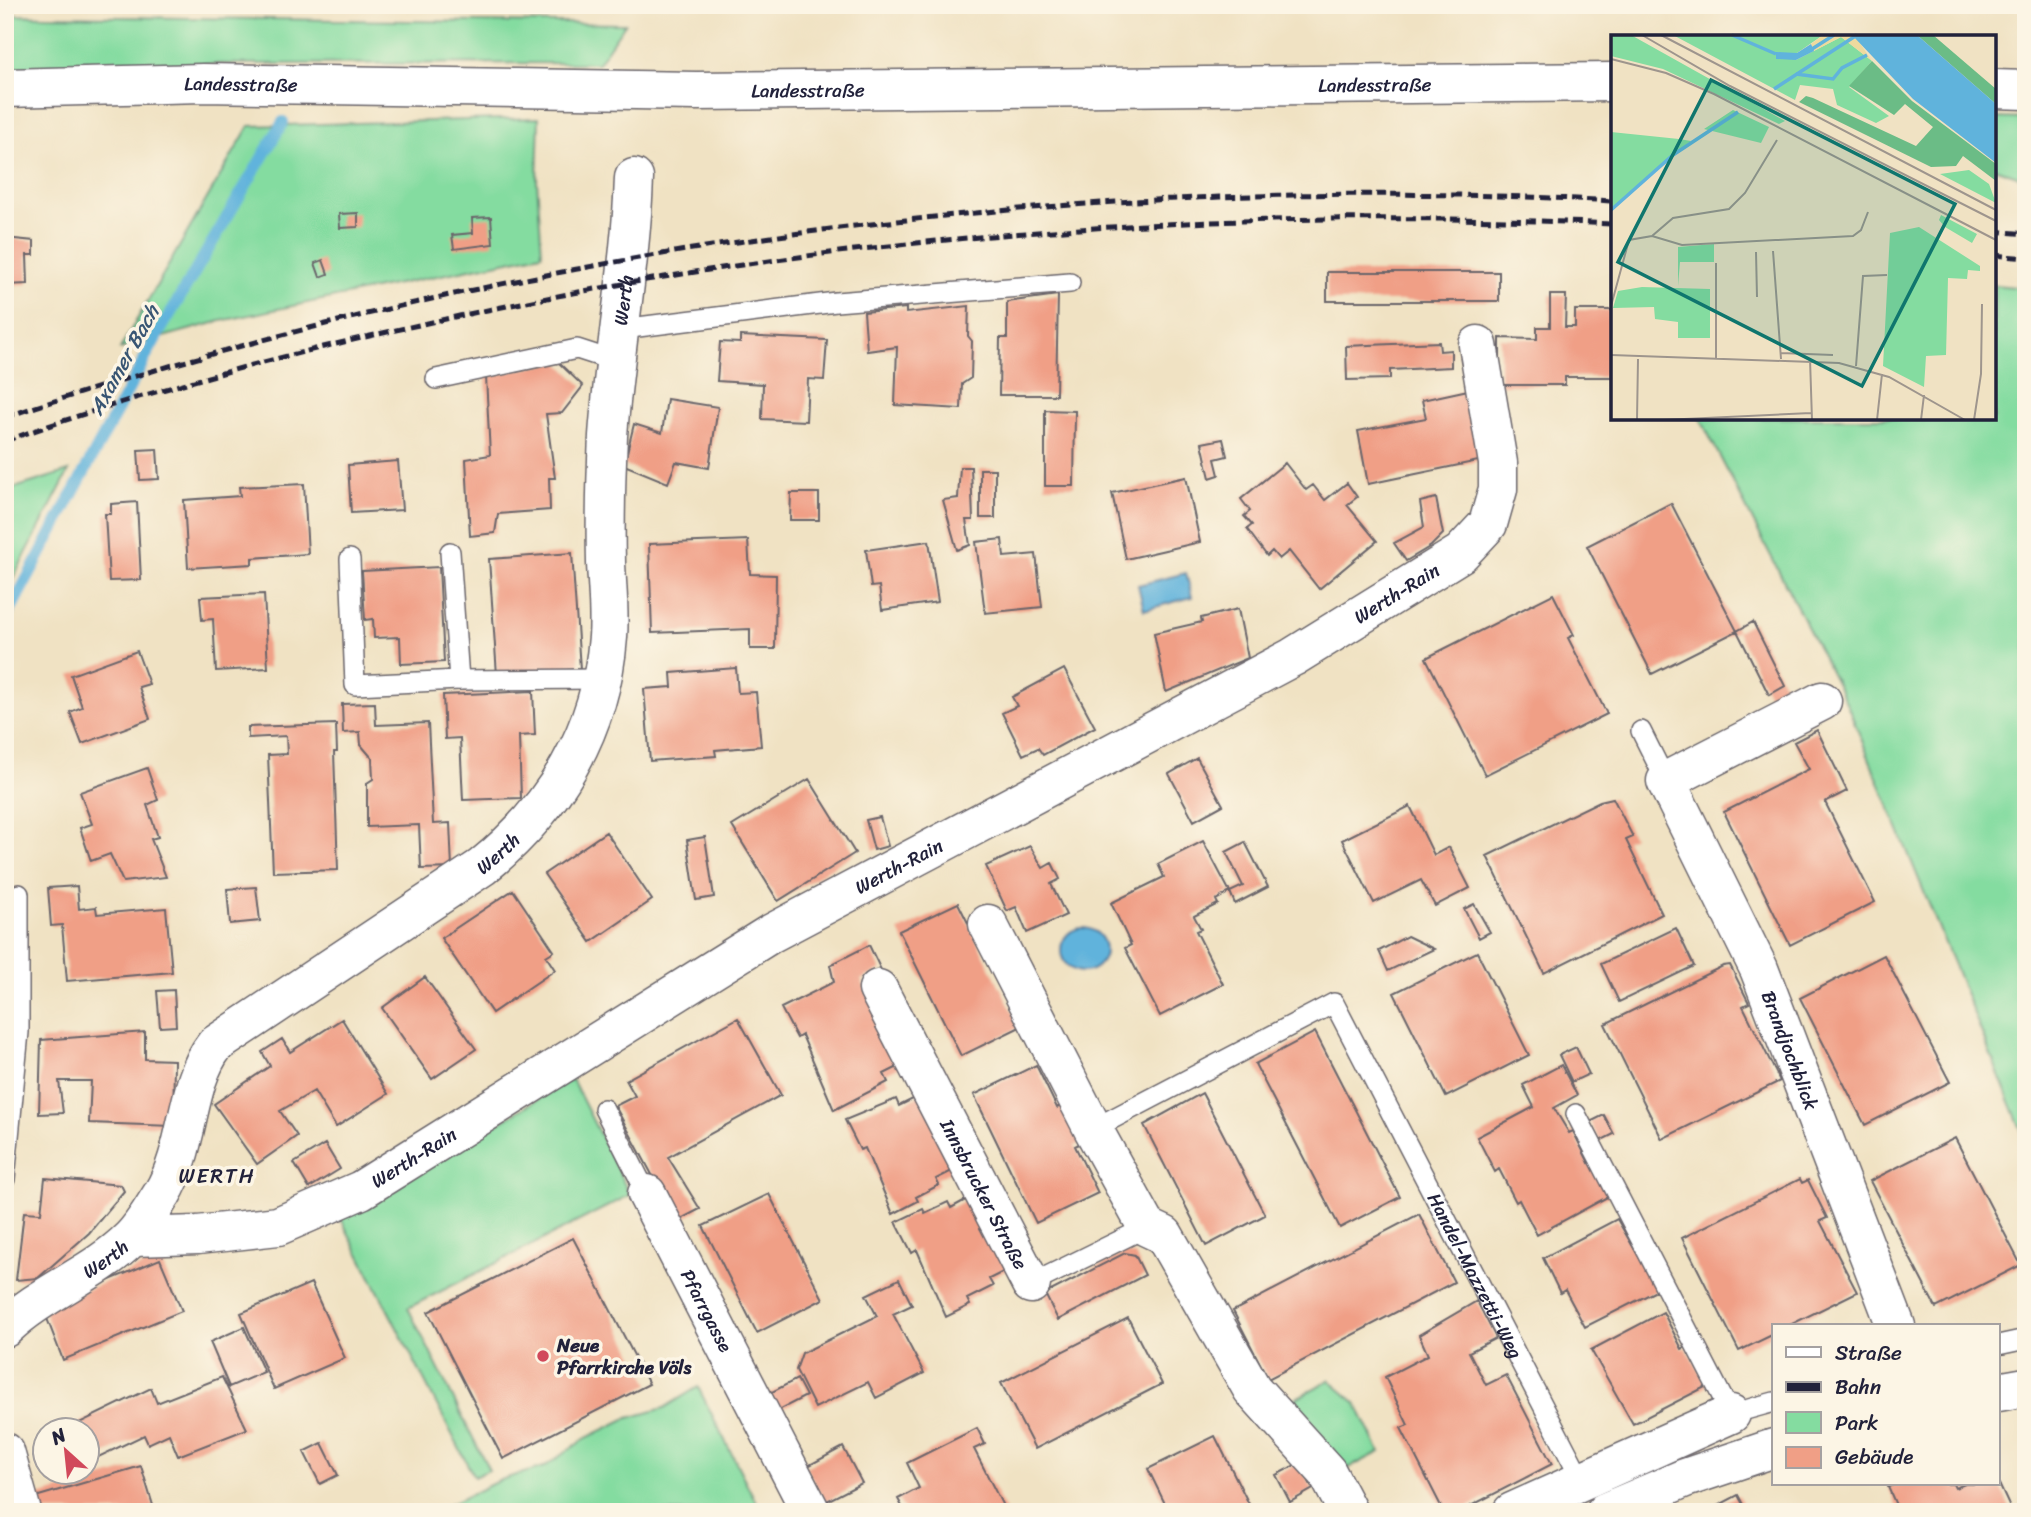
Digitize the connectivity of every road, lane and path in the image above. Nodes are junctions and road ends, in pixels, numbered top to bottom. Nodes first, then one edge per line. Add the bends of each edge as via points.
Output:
1 (1611, 82) edge
2 (5, 88) edge
3 (1996, 89) edge
4 (2026, 90) edge
5 (634, 178) dead end
6 (1070, 283) dead end
7 (620, 345) junction
8 (1478, 345) dead end
9 (436, 379) dead end
10 (450, 552) dead end
11 (350, 559) dead end
12 (601, 679) junction
13 (459, 680) junction
14 (1822, 701) dead end
15 (1641, 732) dead end
16 (1666, 781) junction
17 (19, 894) dead end
18 (988, 924) dead end
19 (878, 989) dead end
20 (604, 1110) dead end
21 (1576, 1114) dead end
22 (1093, 1129) junction
23 (5, 1179) edge
24 (647, 1194) joint
25 (1147, 1227) junction
26 (133, 1237) junction
27 (1031, 1284) joint
28 (1895, 1324) edge
29 (5, 1328) edge
30 (2026, 1339) edge
31 (2000, 1345) edge
32 (2026, 1387) edge
33 (2000, 1392) edge
34 (1772, 1403) edge
35 (1731, 1413) junction
36 (1772, 1449) edge
37 (5, 1452) edge
38 (1581, 1479) junction
39 (22, 1512) edge
40 (811, 1512) edge
41 (1348, 1512) edge
42 (1512, 1512) edge
43 (1605, 1512) edge

1 - 2 street, Landesstraße via 696,90 203,83
3 - 4 street
5 - 7 street, Werth
6 - 7 lane via 836,302
7 - 9 lane via 577,349
7 - 12 street, Werth via 609,433 605,508 608,637
8 - 26 street, Werth-Rain via 1498,463 1498,489 1488,524 1461,553 1293,657 770,934 360,1190 278,1226
10 - 13 lane
11 - 13 lane via 355,685
12 - 13 lane
12 - 26 street, Werth via 575,755 554,795 514,841 436,900 215,1045 197,1078 185,1139 163,1192
14 - 16 street
15 - 16 lane, Brandjochblick
16 - 28 street, Brandjochblick via 1764,980
17 - 23 lane via 19,1032
18 - 22 street
19 - 27 street, Innsbrucker Straße
20 - 24 lane, Pfarrgasse
21 - 35 lane
22 - 25 street
22 - 38 lane, Handel-Mazzetti-Weg via 1334,1003
24 - 40 street, Pfarrgasse
25 - 27 lane, Innsbrucker Straße
25 - 41 street via 1164,1235 1252,1389 1328,1472
26 - 29 street, Werth
30 - 31 lane
32 - 33 street
34 - 35 lane
35 - 38 street
36 - 43 street
37 - 39 street
38 - 42 street

